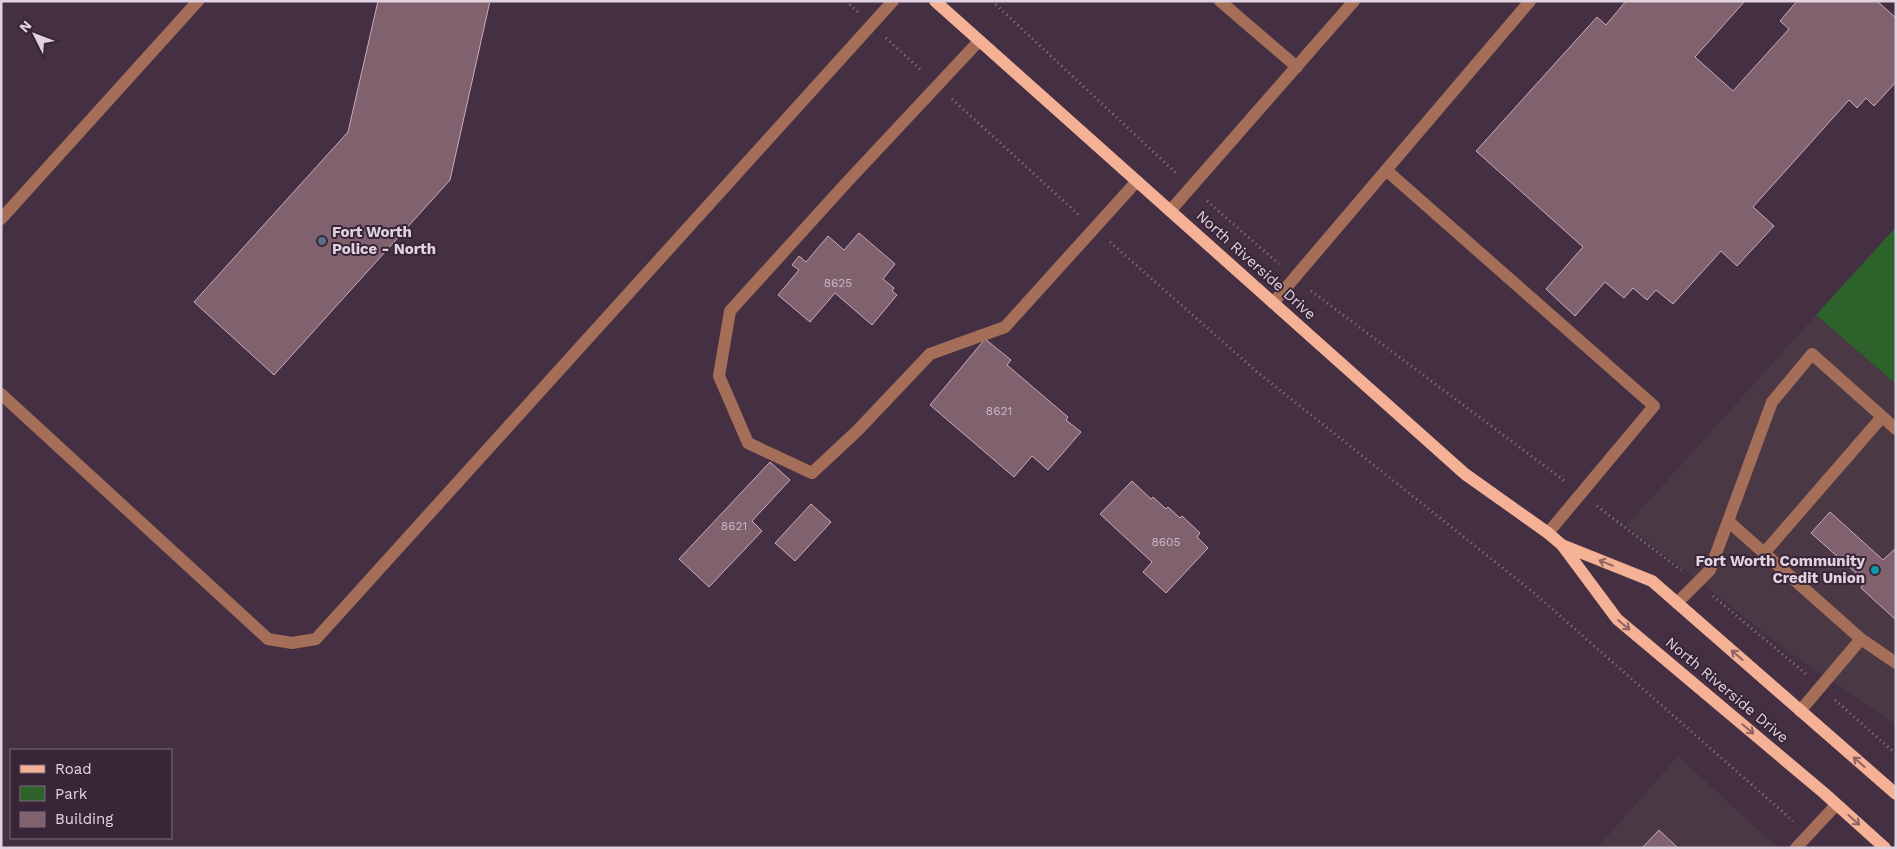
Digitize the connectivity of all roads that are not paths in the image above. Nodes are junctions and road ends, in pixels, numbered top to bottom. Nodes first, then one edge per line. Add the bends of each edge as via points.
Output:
1 (198, 1) edge
2 (894, 1) edge
3 (935, 1) edge
4 (1220, 1) edge
5 (1530, 1) edge
6 (1348, 3) edge
7 (980, 41) junction
8 (1297, 67) junction
9 (1386, 170) junction
10 (1137, 181) junction
11 (1170, 211) junction
12 (1, 219) edge
13 (1273, 303) junction
14 (1, 394) edge
15 (1882, 417) junction
16 (1896, 429) edge
17 (1728, 521) junction
18 (1548, 533) junction
19 (1562, 545) junction
20 (1764, 553) junction
21 (1677, 604) junction
22 (1861, 639) junction
23 (1896, 663) edge
24 (1800, 711) junction
25 (1896, 794) edge
26 (1836, 805) junction
27 (1796, 848) edge
28 (1884, 848) edge

1 - 12 lane
2 - 14 lane via 316,639 292,643 268,639
3 - 7 main road, North Riverside Drive
4 - 8 lane
5 - 9 lane
6 - 8 lane
7 - 10 main road, North Riverside Drive
7 - 10 lane via 730,311 720,376 748,443 812,473 930,354 1005,326
8 - 11 lane
9 - 13 lane
9 - 18 lane via 1654,406
10 - 11 main road, North Riverside Drive
11 - 13 main road, North Riverside Drive
13 - 18 main road, North Riverside Drive via 1465,474
15 - 16 lane
15 - 17 lane via 1812,354 1772,402
15 - 20 lane
17 - 20 lane
17 - 21 lane via 1710,570
18 - 19 main road, North Riverside Drive
21 -> 19 main road, North Riverside Drive via 1652,581
19 -> 26 main road, North Riverside Drive via 1617,619
20 - 22 lane
24 -> 21 main road, North Riverside Drive
22 - 23 lane
22 - 24 lane
25 -> 24 main road, North Riverside Drive
26 - 27 lane
26 -> 28 main road, North Riverside Drive

